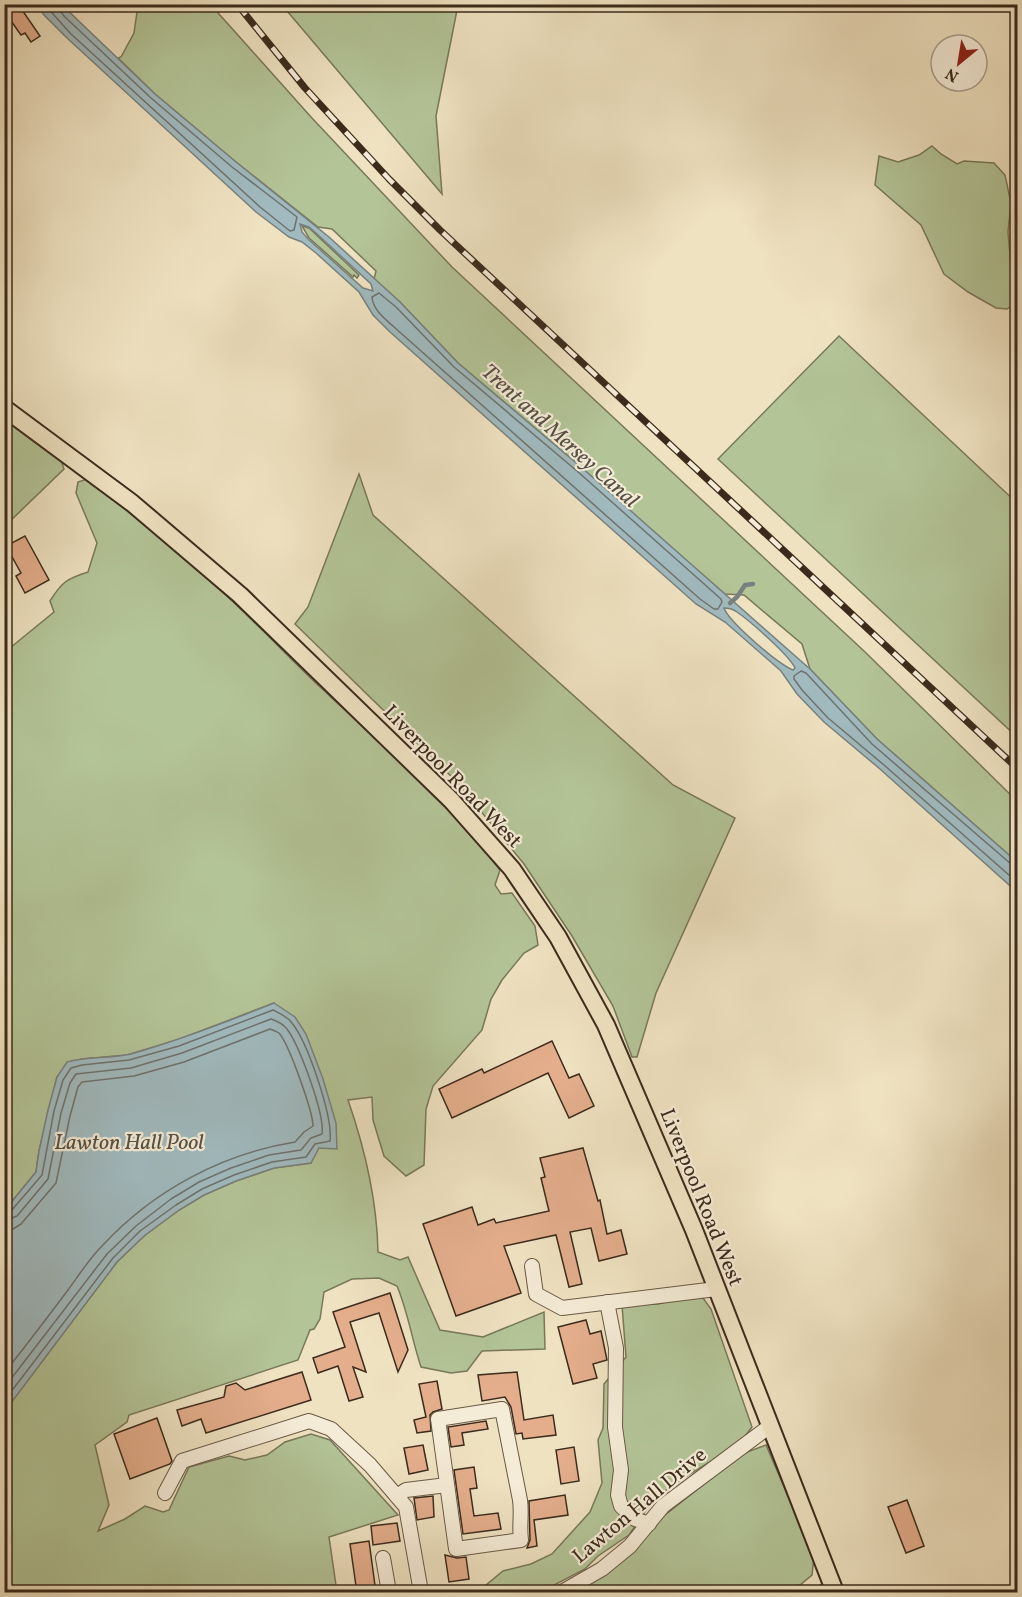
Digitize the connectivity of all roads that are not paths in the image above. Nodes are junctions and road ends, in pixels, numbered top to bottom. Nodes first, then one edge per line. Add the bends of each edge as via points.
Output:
1 (4, 408) edge
2 (532, 1266) dead end
3 (716, 1289) junction
4 (607, 1302) junction
5 (770, 1426) junction
6 (447, 1485) junction
7 (165, 1493) dead end
8 (397, 1496) junction
9 (649, 1524) junction
10 (383, 1558) dead end
11 (420, 1586) edge
12 (835, 1592) edge
13 (389, 1593) edge
14 (562, 1593) edge
15 (822, 1593) edge

1 - 3 main road, Liverpool Road West via 132,503 240,596 451,800 512,869 558,937 606,1025
2 - 4 street via 536,1294 562,1308
3 - 4 street
3 - 5 main road, Liverpool Road West
4 - 9 street via 616,1348 615,1427 621,1470 618,1495 621,1506 634,1519
5 - 9 street, Lawton Hall Drive via 663,1506
5 - 12 main road, Liverpool Road West
6 - 6 street via 438,1419 502,1409 522,1512 521,1540 456,1549
6 - 8 street via 406,1490
7 - 8 street via 182,1461 309,1421 331,1429
8 - 11 street via 406,1507
9 - 14 street, Lawton Hall Drive via 602,1569
10 - 13 street
12 - 15 street

